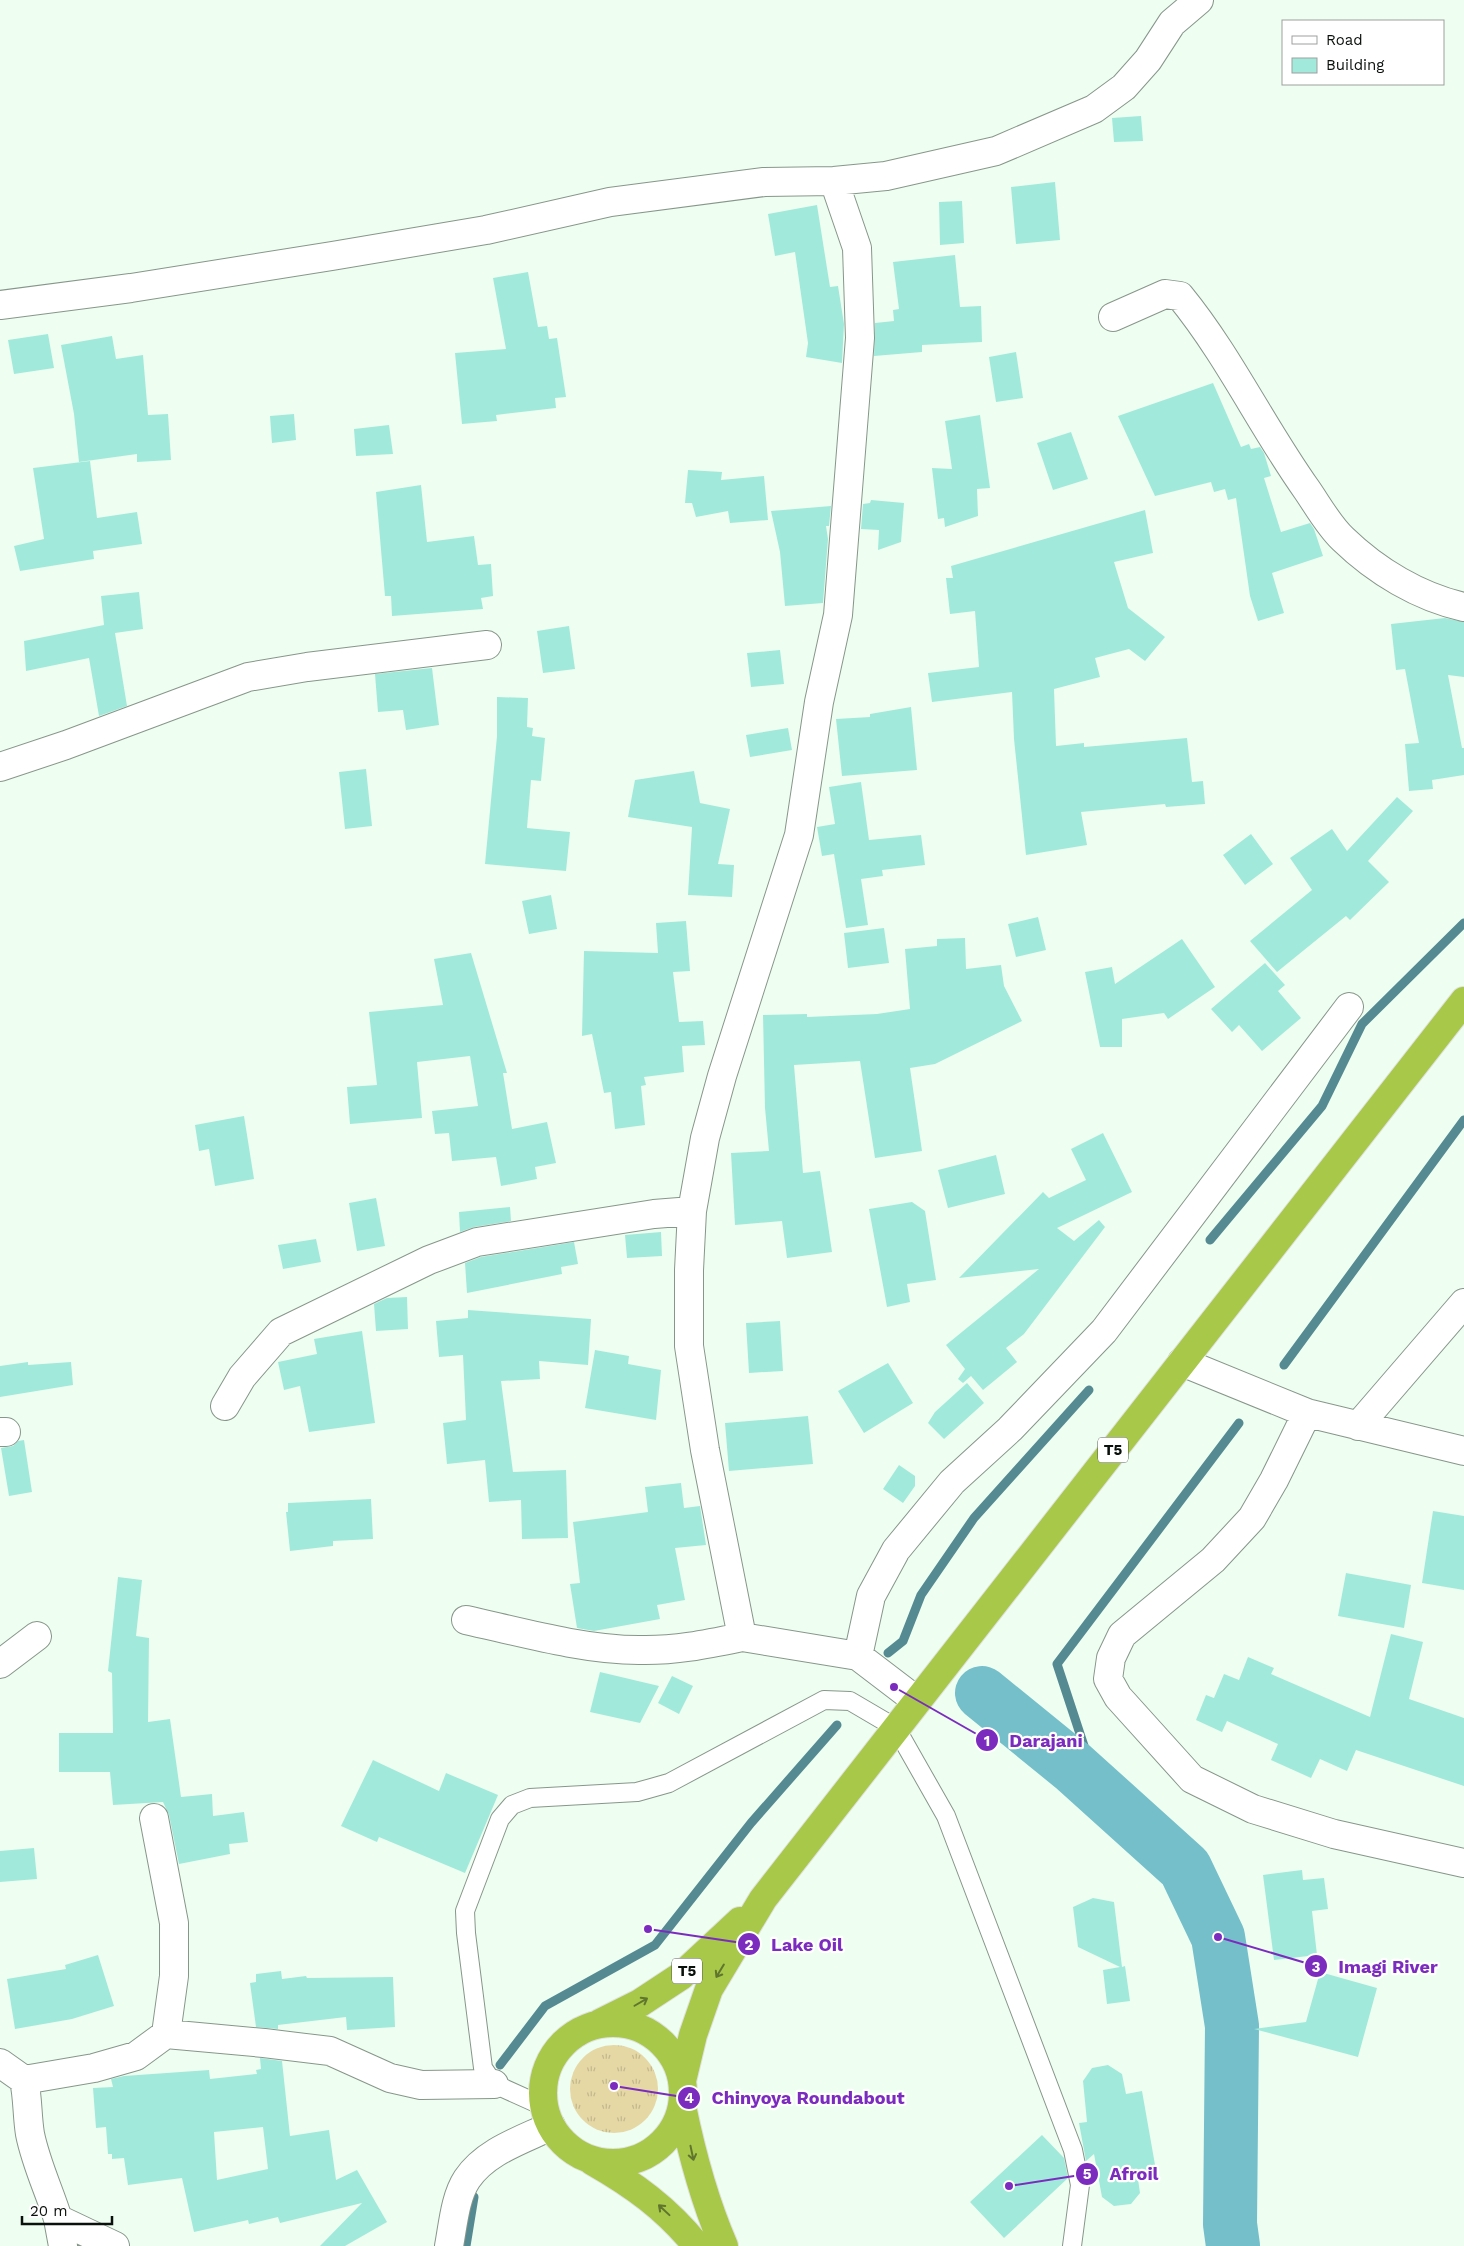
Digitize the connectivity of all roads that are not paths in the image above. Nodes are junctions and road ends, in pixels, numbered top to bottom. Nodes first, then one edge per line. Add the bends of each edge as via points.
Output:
1 (1199, 0) edge
2 (834, 181) junction
3 (0, 305) edge
4 (1113, 317) dead end
5 (1464, 607) edge
6 (488, 645) dead end
7 (0, 766) edge
8 (1464, 1000) edge
9 (1350, 1007) dead end
10 (692, 1211) junction
11 (1464, 1303) edge
12 (1182, 1362) junction
13 (224, 1406) dead end
14 (1307, 1413) junction
15 (1358, 1426) junction
16 (1464, 1451) edge
17 (466, 1620) dead end
18 (37, 1636) dead end
19 (742, 1637) junction
20 (858, 1656) junction
21 (0, 1664) edge
22 (917, 1701) junction
23 (896, 1728) junction
24 (154, 1818) dead end
25 (1464, 1863) edge
26 (762, 1899) junction
27 (597, 2025) junction
28 (166, 2034) junction
29 (0, 2063) edge
30 (24, 2080) junction
31 (494, 2084) junction
32 (682, 2093) junction
33 (548, 2117) junction
34 (579, 2154) junction
35 (58, 2219) junction
36 (64, 2246) edge
37 (115, 2246) edge
38 (449, 2246) edge
39 (697, 2246) edge
40 (724, 2246) edge
41 (1072, 2246) edge

1 - 2 street via 1172,24 1148,60 1124,87 1094,110 996,152 886,176
2 - 3 street via 764,182 610,202 486,230 131,288
2 - 10 street via 857,248 860,338 838,614 819,702 799,835 722,1076 705,1138
4 - 5 street via 1165,294 1180,296 1227,363 1290,466 1341,538 1378,570 1434,597
6 - 7 street via 326,664 248,677 66,745
8 - 12 highway, T5
9 - 20 street via 1104,1331 1010,1429 952,1482 896,1550 871,1596
10 - 13 street via 477,1242 428,1260 281,1332 242,1377
10 - 19 street via 689,1346 705,1450
11 - 15 street
12 - 14 street
12 - 22 highway, T5
14 - 15 street
14 - 25 street via 1252,1518 1213,1560 1122,1635 1111,1658 1108,1679 1118,1697 1192,1779 1254,1809 1334,1834
15 - 16 street
17 - 19 street via 575,1643 638,1650 683,1649
18 - 21 street
19 - 20 street
20 - 22 street
22 - 23 highway, T5
23 - 26 highway, T5
23 - 31 lane via 850,1701 824,1700 669,1783 637,1792 530,1798 512,1805 500,1819 466,1911 483,2068
23 - 41 lane via 946,1816 1073,2150 1080,2185
24 - 28 street via 174,1923 174,1976
27 -> 26 highway, T5 via 640,2003 681,1976
26 -> 32 highway, T5 via 709,1989 693,2035
27 - 32 highway, T5 via 635,2026 652,2034 672,2056
27 - 33 highway, T5 via 567,2040 550,2061 543,2086
28 - 30 street via 136,2056 94,2068
28 - 31 street via 264,2042 330,2052 390,2078 421,2085
29 - 30 street
30 - 35 street via 29,2101 30,2133 39,2171
31 - 33 lane
32 - 34 highway, T5 via 676,2124 658,2146 635,2159 615,2163
32 -> 40 highway, T5 via 693,2160
33 - 34 highway, T5 via 567,2145
33 - 38 street via 483,2161 466,2180 455,2210
39 -> 34 highway, T5 via 651,2198
35 - 36 street
35 - 37 street

